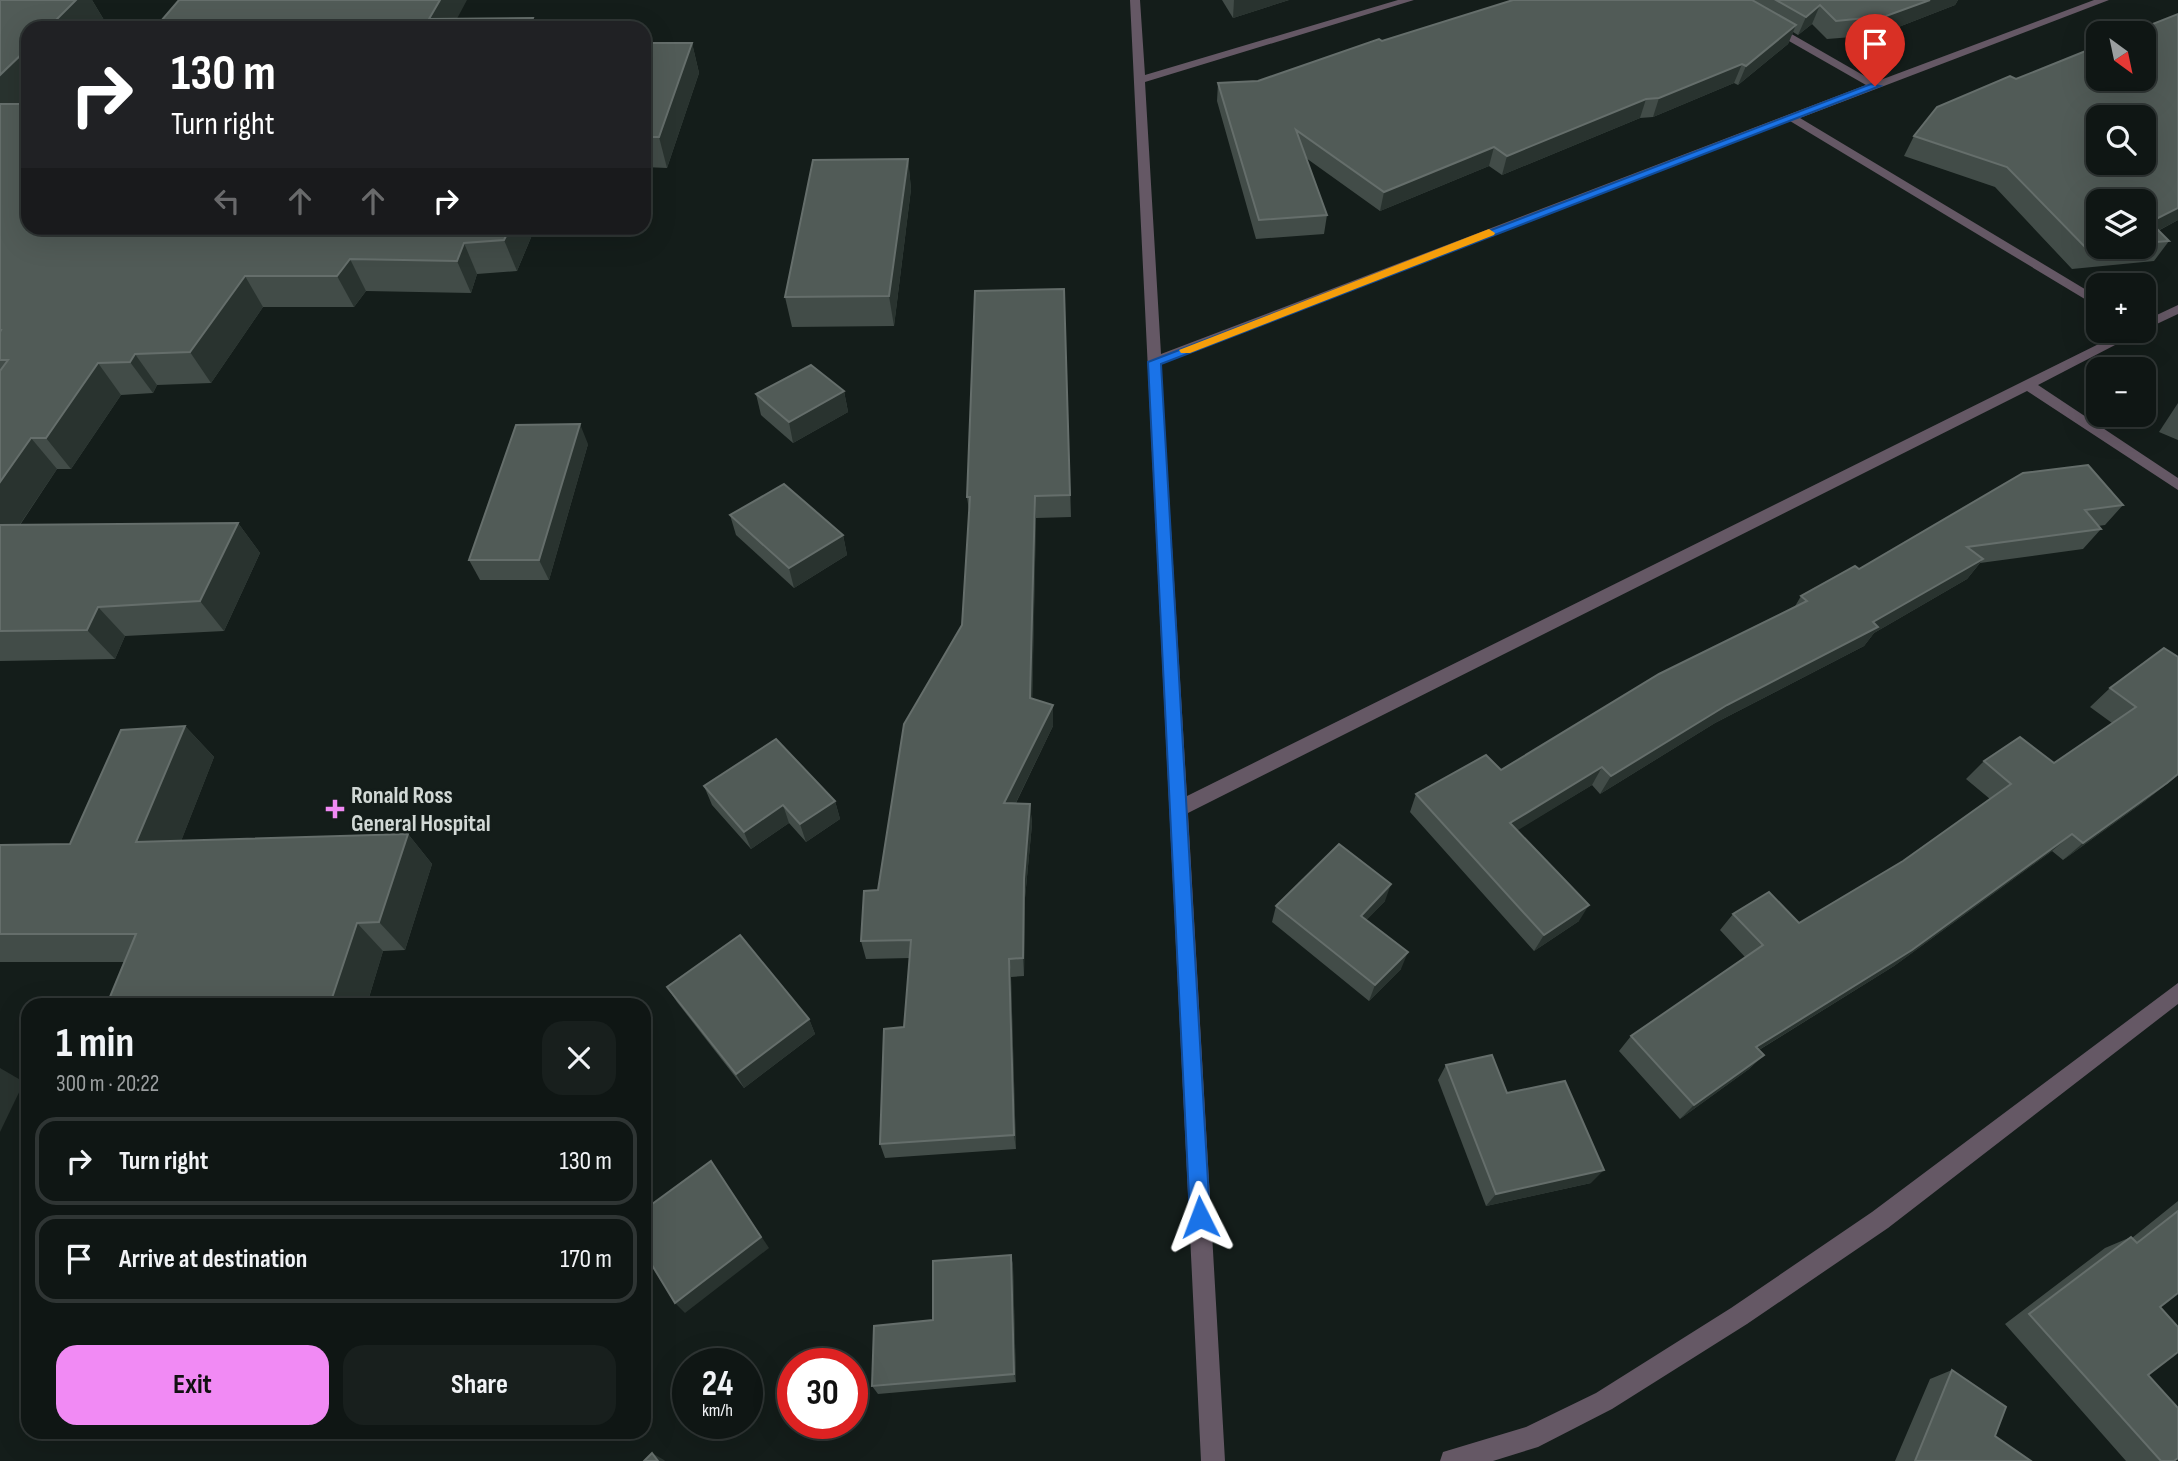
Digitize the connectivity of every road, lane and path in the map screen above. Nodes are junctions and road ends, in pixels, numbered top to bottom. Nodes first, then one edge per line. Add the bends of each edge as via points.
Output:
1 (1135, 0) edge
2 (1409, 0) edge
3 (2104, 0) edge
4 (1758, 20) edge
5 (1140, 80) junction
6 (1875, 86) junction
7 (1791, 117) junction
8 (2086, 296) edge
9 (2178, 309) edge
10 (2156, 320) edge
11 (2111, 343) edge
12 (1154, 362) junction
13 (2028, 385) junction
14 (2178, 485) edge
15 (1178, 810) junction
16 (2178, 992) edge
17 (1213, 1461) edge
18 (1452, 1461) edge

1 - 5 street
2 - 5 street
3 - 6 street
4 - 6 street
5 - 12 street
6 - 7 street
7 - 8 street
7 - 12 street
9 - 10 street
11 - 13 street
12 - 15 street
13 - 14 street
13 - 15 street
15 - 17 street
16 - 18 street via 1880,1220 1739,1316 1592,1407 1529,1438

